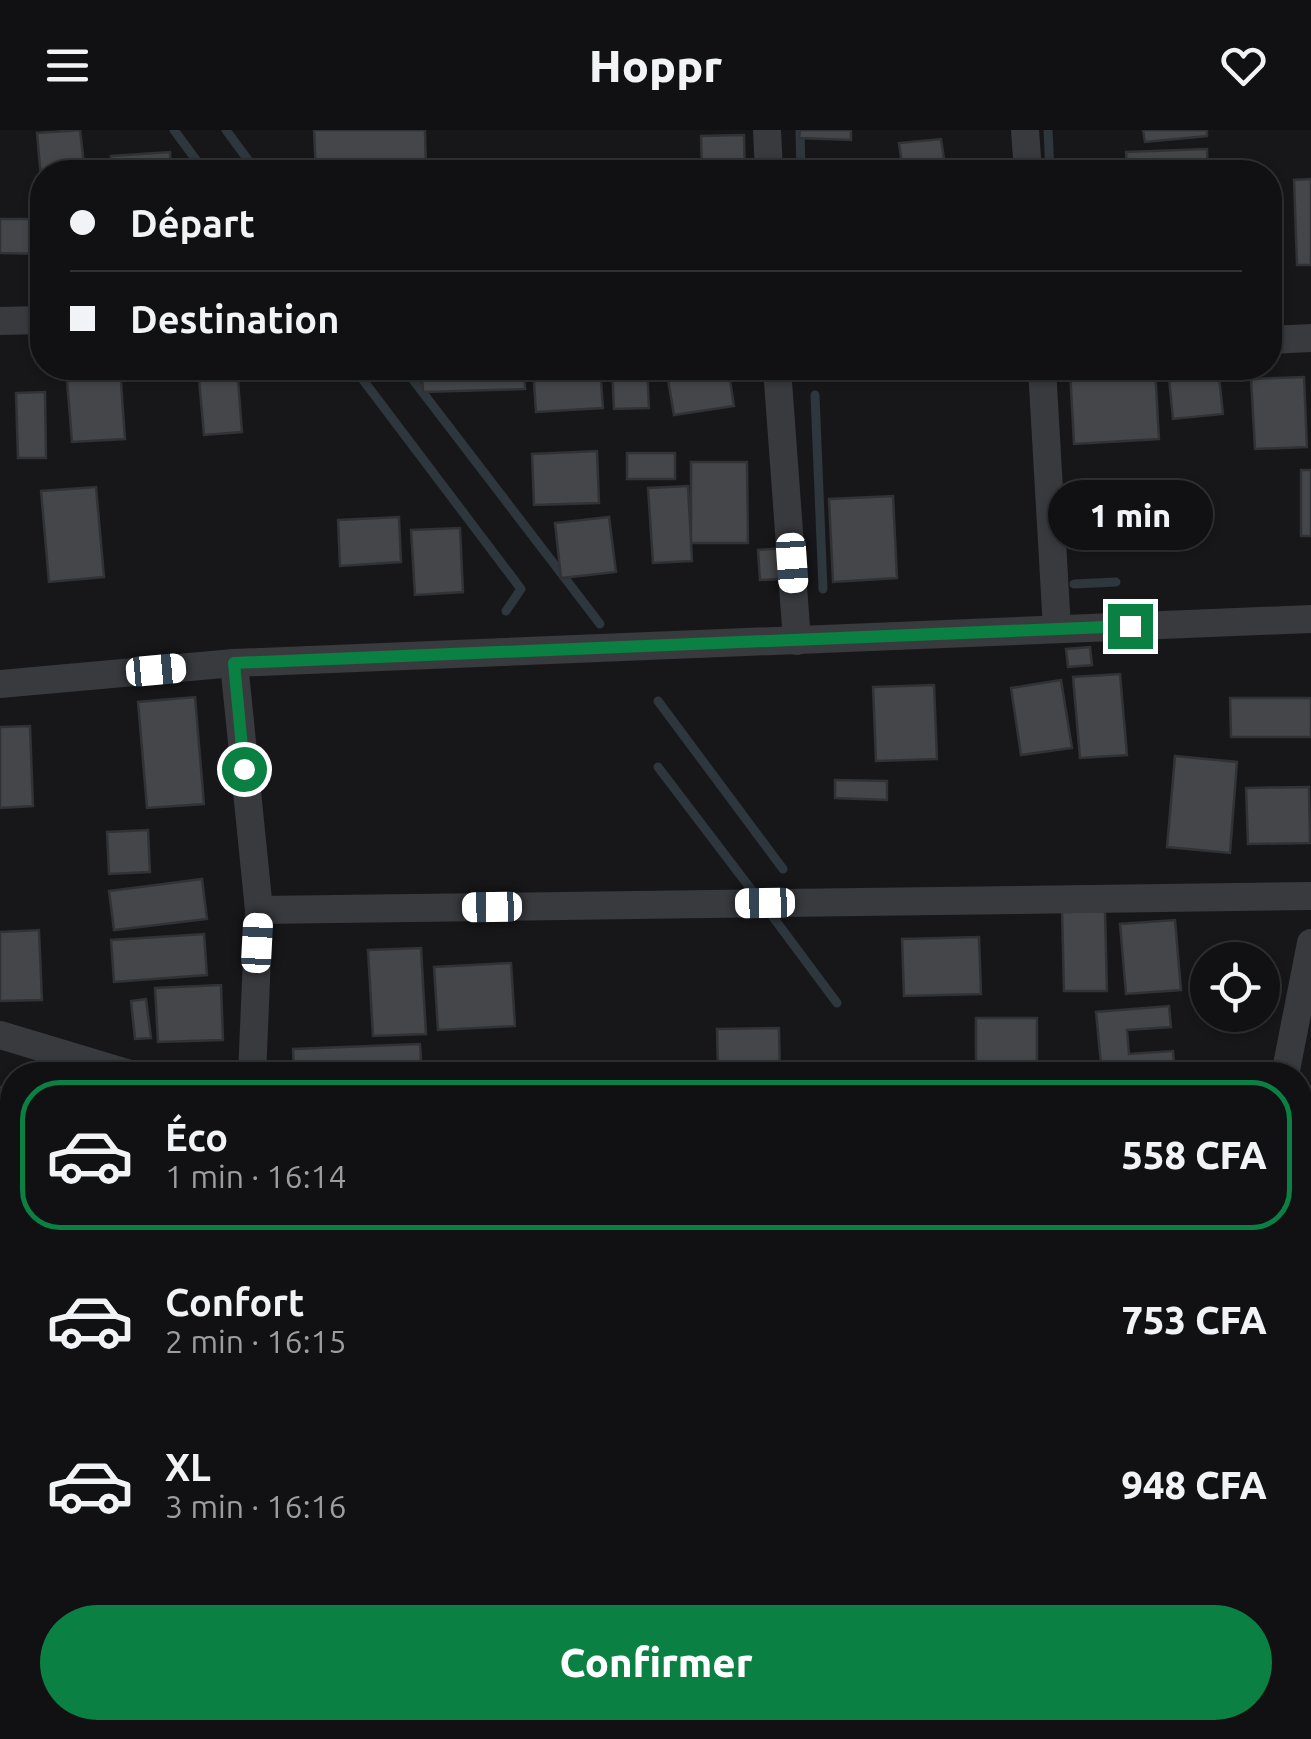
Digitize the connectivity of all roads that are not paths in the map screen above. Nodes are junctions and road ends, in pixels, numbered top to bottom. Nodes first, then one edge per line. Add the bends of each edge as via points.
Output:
1 (768, 130) edge
2 (1025, 130) edge
3 (769, 160) edge
4 (1027, 160) edge
5 (30, 320) edge
6 (0, 321) edge
7 (1311, 338) edge
8 (1282, 339) edge
9 (779, 380) edge
10 (1043, 380) edge
11 (1311, 619) edge
12 (1057, 630) junction
13 (797, 641) junction
14 (234, 663) junction
15 (0, 684) edge
16 (1311, 896) edge
17 (259, 910) junction
18 (1311, 942) edge
19 (0, 1035) edge
20 (90, 1062) edge
21 (253, 1062) edge
22 (1287, 1062) edge

1 - 3 street
2 - 4 street
5 - 6 street
7 - 8 street
9 - 13 street
10 - 12 street
11 - 12 street
12 - 13 street
13 - 14 street
14 - 15 street
14 - 17 street
16 - 17 street
17 - 21 street
18 - 22 street
19 - 20 street

